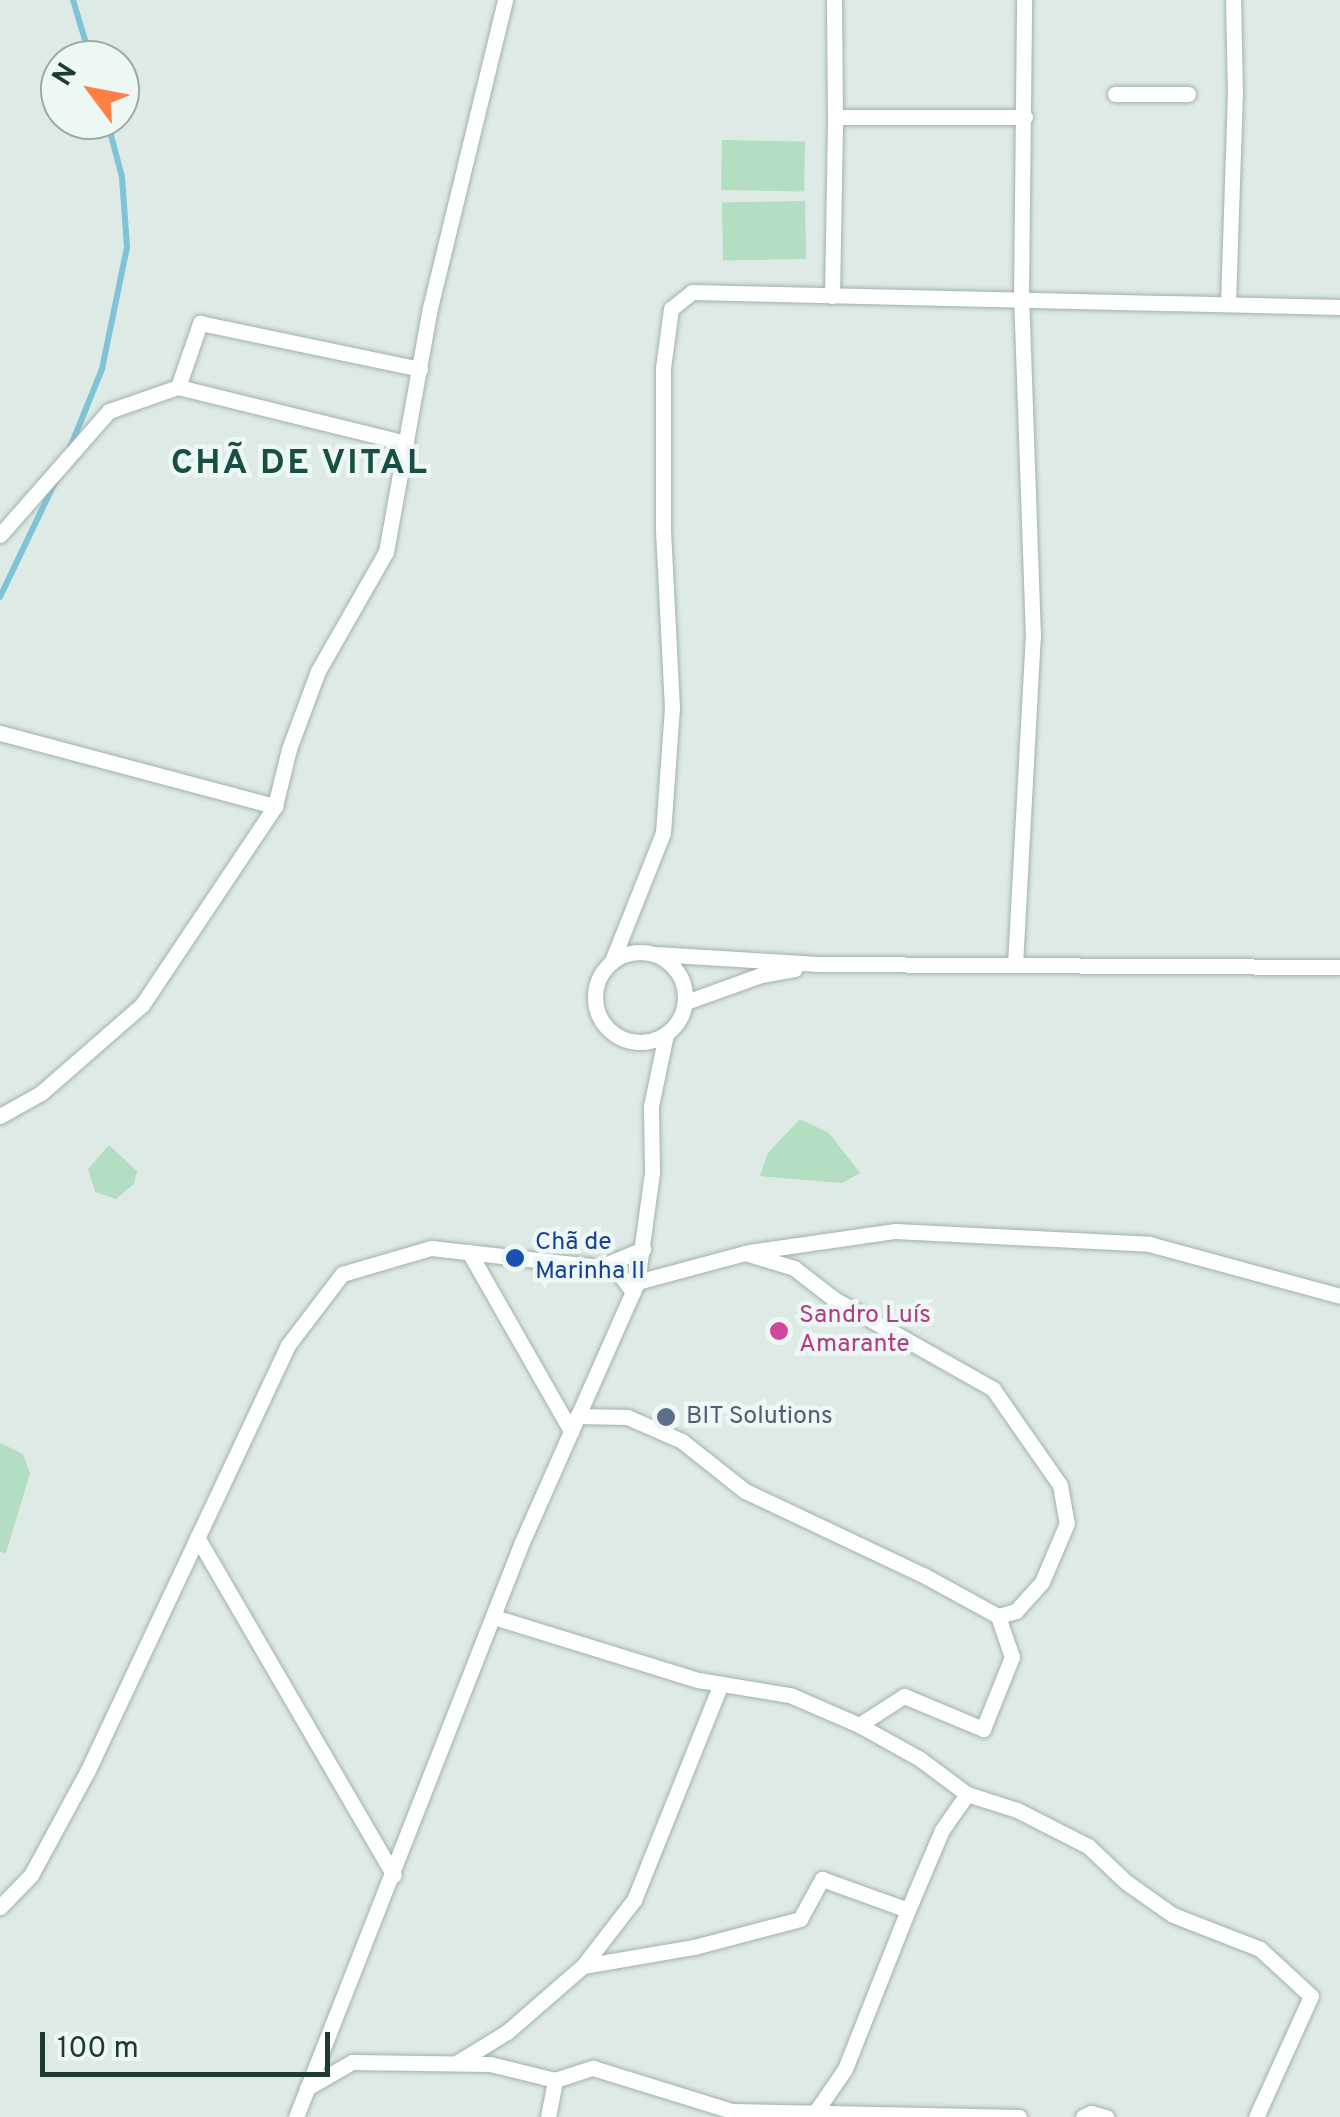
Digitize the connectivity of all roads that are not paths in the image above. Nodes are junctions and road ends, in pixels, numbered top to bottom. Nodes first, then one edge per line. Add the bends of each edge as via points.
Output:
1 (504, 0) edge
2 (834, 0) edge
3 (1024, 0) edge
4 (1233, 0) edge
5 (1115, 94) dead end
6 (1188, 94) dead end
7 (835, 117) junction
8 (1025, 117) junction
9 (832, 296) junction
10 (1021, 298) junction
11 (1228, 303) junction
12 (1340, 306) edge
13 (420, 368) junction
14 (178, 386) junction
15 (406, 443) junction
16 (0, 535) edge
17 (0, 733) edge
18 (274, 806) junction
19 (656, 954) junction
20 (612, 961) junction
21 (818, 964) junction
22 (1014, 964) junction
23 (1340, 967) edge
24 (686, 1002) junction
25 (666, 1034) junction
26 (0, 1116) edge
27 (642, 1250) junction
28 (469, 1252) junction
29 (745, 1253) junction
30 (600, 1267) junction
31 (635, 1287) junction
32 (1340, 1296) edge
33 (574, 1424) junction
34 (197, 1537) junction
35 (494, 1616) junction
36 (998, 1616) junction
37 (721, 1684) junction
38 (859, 1725) junction
39 (967, 1794) junction
40 (394, 1874) junction
41 (0, 1907) edge
42 (908, 1910) junction
43 (583, 1966) junction
44 (458, 2062) junction
45 (555, 2080) junction
46 (308, 2088) junction
47 (813, 2116) edge
48 (296, 2117) edge
49 (548, 2117) edge
50 (1018, 2117) edge
51 (1083, 2117) edge
52 (1106, 2117) edge
53 (1256, 2117) edge

1 - 13 street
2 - 7 street
3 - 8 street
4 - 11 street
5 - 6 street
7 - 8 street
7 - 9 street
8 - 10 street
9 - 10 street
9 - 20 street via 692,292 671,308 662,368 672,708 663,833
10 - 11 street
10 - 22 street via 1032,637
11 - 12 street
13 - 14 street via 200,323
13 - 15 street
14 - 15 street
14 - 16 street via 108,410
15 - 18 street via 386,552 318,671
17 - 18 street
18 - 26 street via 142,1005 41,1094
19 - 20 street via 641,951
19 - 21 street
19 - 24 street via 679,972
20 - 25 street via 595,991 604,1024 633,1042
21 - 22 street
21 - 24 street via 762,974
22 - 23 street
24 - 25 street
25 - 27 street via 651,1106 652,1172
27 - 30 street
27 - 31 street
28 - 30 street
28 - 33 street
28 - 34 street via 431,1248 342,1274 288,1345
29 - 31 street
29 - 32 street via 895,1231 992,1232 1149,1244
29 - 36 street via 794,1268 834,1299 993,1388 1060,1485 1067,1523 1042,1582 1016,1611
30 - 31 street
31 - 33 street
33 - 35 street
33 - 36 street via 627,1416 682,1441 745,1491
34 - 40 street
34 - 41 street via 88,1770 31,1875
35 - 37 street
35 - 40 street
36 - 38 street via 1012,1658 983,1729 904,1696
37 - 38 street via 790,1694
37 - 43 street via 634,1900
38 - 39 street
39 - 42 street via 942,1830
39 - 53 street via 1018,1810 1088,1846 1173,1914 1260,1949 1311,1996
40 - 46 street
42 - 43 street via 822,1878 800,1919
42 - 47 street via 846,2070
43 - 44 street via 507,2032
44 - 45 street
44 - 46 street via 352,2062
45 - 47 street via 593,2068 732,2111
45 - 49 street
46 - 48 street
47 - 50 street
51 - 52 street

